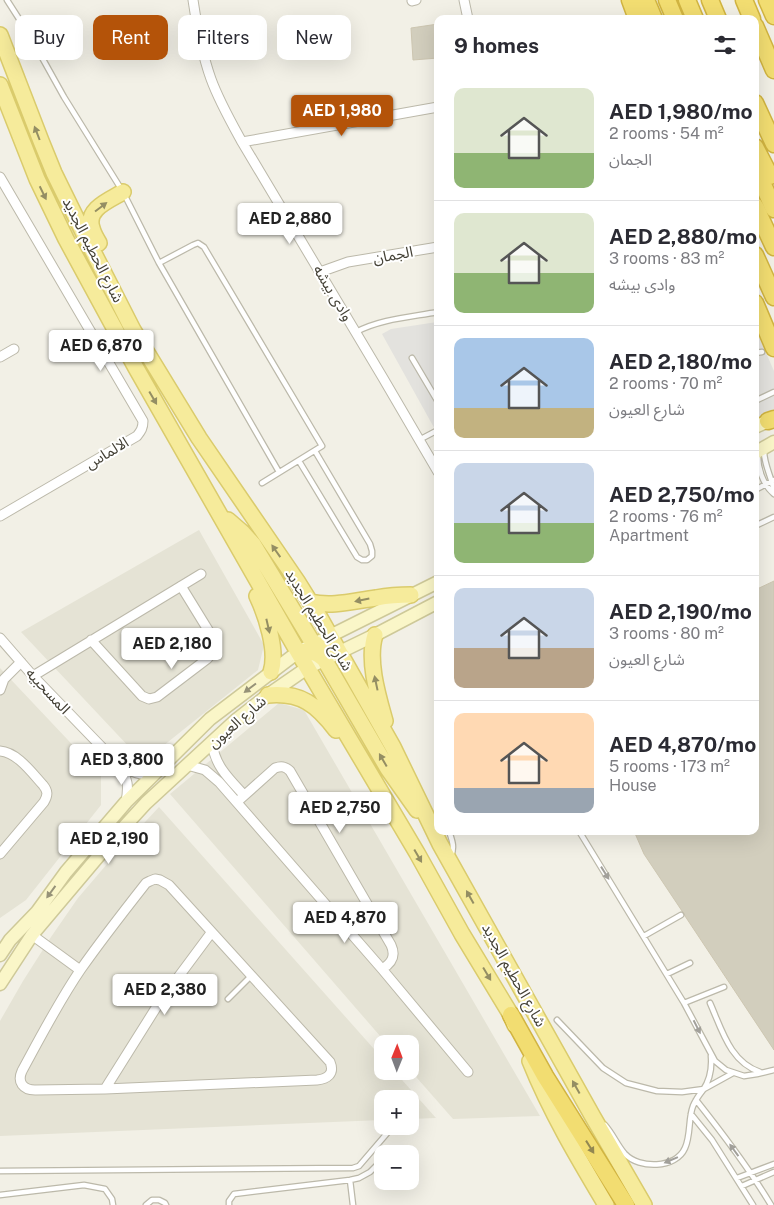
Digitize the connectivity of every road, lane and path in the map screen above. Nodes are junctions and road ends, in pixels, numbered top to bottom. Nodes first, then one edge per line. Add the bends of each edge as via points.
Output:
1 (7, 0) edge
2 (193, 0) edge
3 (416, 0) edge
4 (464, 0) edge
5 (630, 0) edge
6 (646, 0) edge
7 (667, 0) edge
8 (687, 0) edge
9 (710, 0) edge
10 (744, 0) edge
11 (767, 0) edge
12 (412, 1) edge
13 (467, 15) edge
14 (636, 15) edge
15 (652, 15) edge
16 (673, 15) edge
17 (693, 15) edge
18 (716, 15) edge
19 (750, 15) edge
20 (774, 16) edge
21 (0, 35) edge
22 (759, 35) edge
23 (774, 70) edge
24 (0, 85) edge
25 (0, 108) edge
26 (434, 109) edge
27 (759, 112) edge
28 (242, 142) junction
29 (774, 144) edge
30 (24, 148) junction
31 (759, 155) edge
32 (759, 176) edge
33 (0, 177) edge
34 (774, 185) edge
35 (123, 192) junction
36 (774, 209) edge
37 (759, 215) edge
38 (774, 247) edge
39 (434, 248) edge
40 (160, 263) junction
41 (759, 264) edge
42 (320, 272) junction
43 (774, 297) edge
44 (434, 313) edge
45 (759, 317) edge
46 (133, 330) junction
47 (356, 332) junction
48 (14, 349) dead end
49 (768, 350) edge
50 (0, 357) edge
51 (412, 358) dead end
52 (774, 392) edge
53 (434, 395) edge
54 (759, 399) edge
55 (434, 432) edge
56 (419, 440) junction
57 (763, 449) edge
58 (315, 451) junction
59 (299, 461) junction
60 (434, 465) edge
61 (759, 466) edge
62 (279, 472) junction
63 (773, 481) edge
64 (262, 483) dead end
65 (766, 484) junction
66 (759, 488) edge
67 (774, 494) edge
68 (221, 515) junction
69 (0, 516) edge
70 (774, 517) edge
71 (759, 524) edge
72 (248, 563) junction
73 (202, 574) dead end
74 (434, 584) edge
75 (181, 586) junction
76 (411, 594) junction
77 (310, 602) junction
78 (434, 604) edge
79 (375, 635) junction
80 (330, 636) junction
81 (0, 638) edge
82 (91, 640) junction
83 (314, 643) junction
84 (298, 652) junction
85 (339, 653) junction
86 (324, 659) junction
87 (21, 662) junction
88 (307, 668) junction
89 (271, 672) junction
90 (33, 676) junction
91 (0, 690) edge
92 (268, 695) junction
93 (212, 743) junction
94 (393, 747) junction
95 (0, 751) edge
96 (358, 753) junction
97 (119, 765) junction
98 (188, 765) junction
99 (152, 776) junction
100 (222, 779) junction
101 (244, 795) junction
102 (126, 802) junction
103 (236, 802) junction
104 (434, 818) edge
105 (434, 824) edge
106 (581, 835) edge
107 (445, 837) edge
108 (0, 854) edge
109 (681, 915) dead end
110 (211, 933) junction
111 (32, 935) junction
112 (644, 936) junction
113 (5, 941) edge
114 (0, 956) edge
115 (690, 963) dead end
116 (382, 969) junction
117 (80, 970) junction
118 (667, 974) junction
119 (251, 976) junction
120 (0, 984) edge
121 (724, 987) dead end
122 (228, 999) dead end
123 (684, 1003) junction
124 (710, 1003) dead end
125 (511, 1015) junction
126 (557, 1020) dead end
127 (711, 1055) junction
128 (774, 1070) edge
129 (468, 1072) dead end
130 (733, 1073) junction
131 (762, 1073) junction
132 (105, 1089) junction
133 (704, 1089) junction
134 (696, 1100) junction
135 (691, 1114) junction
136 (593, 1117) junction
137 (386, 1135) edge
138 (774, 1164) edge
139 (374, 1168) edge
140 (0, 1171) edge
141 (774, 1172) edge
142 (751, 1173) junction
143 (737, 1178) junction
144 (756, 1179) junction
145 (350, 1180) junction
146 (742, 1186) junction
147 (0, 1195) edge
148 (113, 1205) edge
149 (146, 1205) edge
150 (166, 1205) edge
151 (229, 1205) edge
152 (353, 1205) edge
153 (606, 1205) edge
154 (626, 1205) edge
155 (644, 1205) edge
156 (753, 1205) edge
157 (771, 1205) edge

1 - 35 lane
2 - 28 street, وادى بيشه via 211,80
3 - 12 street
4 - 13 street
5 - 14 highway
6 - 15 highway
7 - 16 highway
8 - 17 highway
9 - 18 highway
10 - 19 highway
11 - 20 highway
46 -> 21 main road, شارع الحطيم الجديد via 54,173
22 - 23 highway
24 - 30 main road, شارع الحطيم الجديد
25 - 30 main road
26 - 28 street
27 - 29 highway
28 - 42 street, وادى بيشه
30 -> 68 main road, شارع الحطيم الجديد via 36,179 116,332
31 - 34 highway
32 - 36 highway
33 - 69 street, الالماس via 143,421 137,436
35 - 40 lane
46 -> 35 main road via 127,300 90,222 94,211
37 - 38 highway
39 - 42 street, الجمان via 348,262
40 - 58 lane via 193,244 204,247 322,446
40 - 62 lane
41 - 43 highway
42 - 47 street, وادى بيشه
44 - 47 lane via 381,323
45 - 49 highway
77 -> 46 main road, شارع الحطيم الجديد via 199,438
47 - 56 street, وادى بيشه
48 - 50 street
51 - 53 lane
52 - 54 lane
55 - 56 lane
56 - 60 street, وادى بيشه
57 - 63 lane via 765,464
58 - 59 lane
58 - 59 lane via 370,544 372,556 367,560 357,557
59 - 62 lane
61 - 65 lane
62 - 64 lane
63 - 65 lane
63 - 67 lane
65 - 66 lane
65 - 67 lane
68 - 72 main road, شارع الحطيم الجديد
68 - 83 main road via 253,544
70 - 71 lane
72 - 84 main road, شارع الحطيم الجديد
72 -> 89 main road via 268,626 274,655
73 - 75 street
74 - 76 street, شارع العيون
75 - 82 street
75 - 82 street via 213,638 214,650 212,655 157,697 149,699 142,696
76 -> 77 main road via 339,604
76 - 80 street, شارع العيون
77 - 80 main road, شارع الحطيم الجديد
78 - 79 street, شارع العيون
79 - 85 street, شارع العيون
94 -> 79 main road via 372,664
80 - 83 street, شارع العيون
80 - 85 main road, شارع الحطيم الجديد
81 - 87 street, المسحبيه
82 - 90 street
83 - 84 street, شارع العيون
83 - 85 main road
84 - 86 main road via 312,652
84 - 88 main road, شارع الحطيم الجديد
84 - 89 street, شارع العيون
85 - 86 street, شارع العيون
85 - 94 main road, شارع الحطيم الجديد
86 - 88 street, شارع العيون
105 -> 86 main road via 388,769
87 - 90 street, المسحبيه
87 - 91 street via 4,679
88 - 92 street, شارع العيون
88 - 96 main road, شارع الحطيم الجديد
89 -> 99 street, شارع العيون via 210,719
90 - 97 street, المسحبيه
92 - 93 street, شارع العيون
92 - 96 main road via 286,694 308,701
93 - 98 street, شارع العيون
93 - 100 street
94 - 104 main road, شارع الحطيم الجديد
95 - 108 street via 19,759 48,793
96 -> 125 main road, شارع الحطيم الجديد
97 - 99 street, المسحبيه via 140,775
97 - 102 street, المسحبيه via 126,776
98 - 100 street
98 - 111 street, شارع العيون via 146,803
99 - 102 street, شارع العيون
100 - 101 street
100 - 103 street
101 - 103 street
101 - 116 street via 275,768 281,766 290,771 392,945 394,957
102 -> 113 street, شارع العيون via 66,872 37,912
103 - 116 street
106 -> 112 lane
136 -> 107 main road, شارع الحطيم الجديد via 449,859
109 - 112 lane
110 - 117 street via 165,882 150,880
110 - 119 street
110 - 132 street via 159,1003
111 - 117 street
111 - 120 street, شارع العيون
112 - 118 lane
113 - 114 street, شارع العيون
115 - 118 lane
116 - 129 street
117 - 132 street via 22,1071 21,1082 29,1090
118 - 123 lane
119 - 122 lane
119 - 132 street via 330,1062 332,1068 328,1077
121 - 123 lane
123 -> 127 lane
124 - 131 lane via 736,1056 748,1067
125 - 153 main road, شارع الحطيم الجديد via 550,1108
125 -> 154 highway
126 - 133 lane via 603,1068 626,1083 656,1091
127 - 130 lane via 720,1066
127 - 133 lane via 710,1076
128 - 131 lane
130 - 131 lane via 744,1076
130 - 133 lane
133 - 134 lane
134 - 135 lane
142 -> 134 lane
135 -> 136 lane via 682,1154 676,1160 652,1164 626,1155 609,1129
135 - 143 lane
136 - 155 main road, شارع الحطيم الجديد
137 - 140 lane via 359,1166 352,1168
138 - 142 lane
139 - 145 lane
141 - 144 lane
142 - 143 lane
142 - 144 lane
143 - 146 lane
144 - 146 lane
144 - 157 lane
145 - 151 lane via 234,1194
145 - 152 lane
146 - 156 lane
147 - 148 lane via 84,1185 105,1189
149 - 150 lane via 152,1200 159,1200

